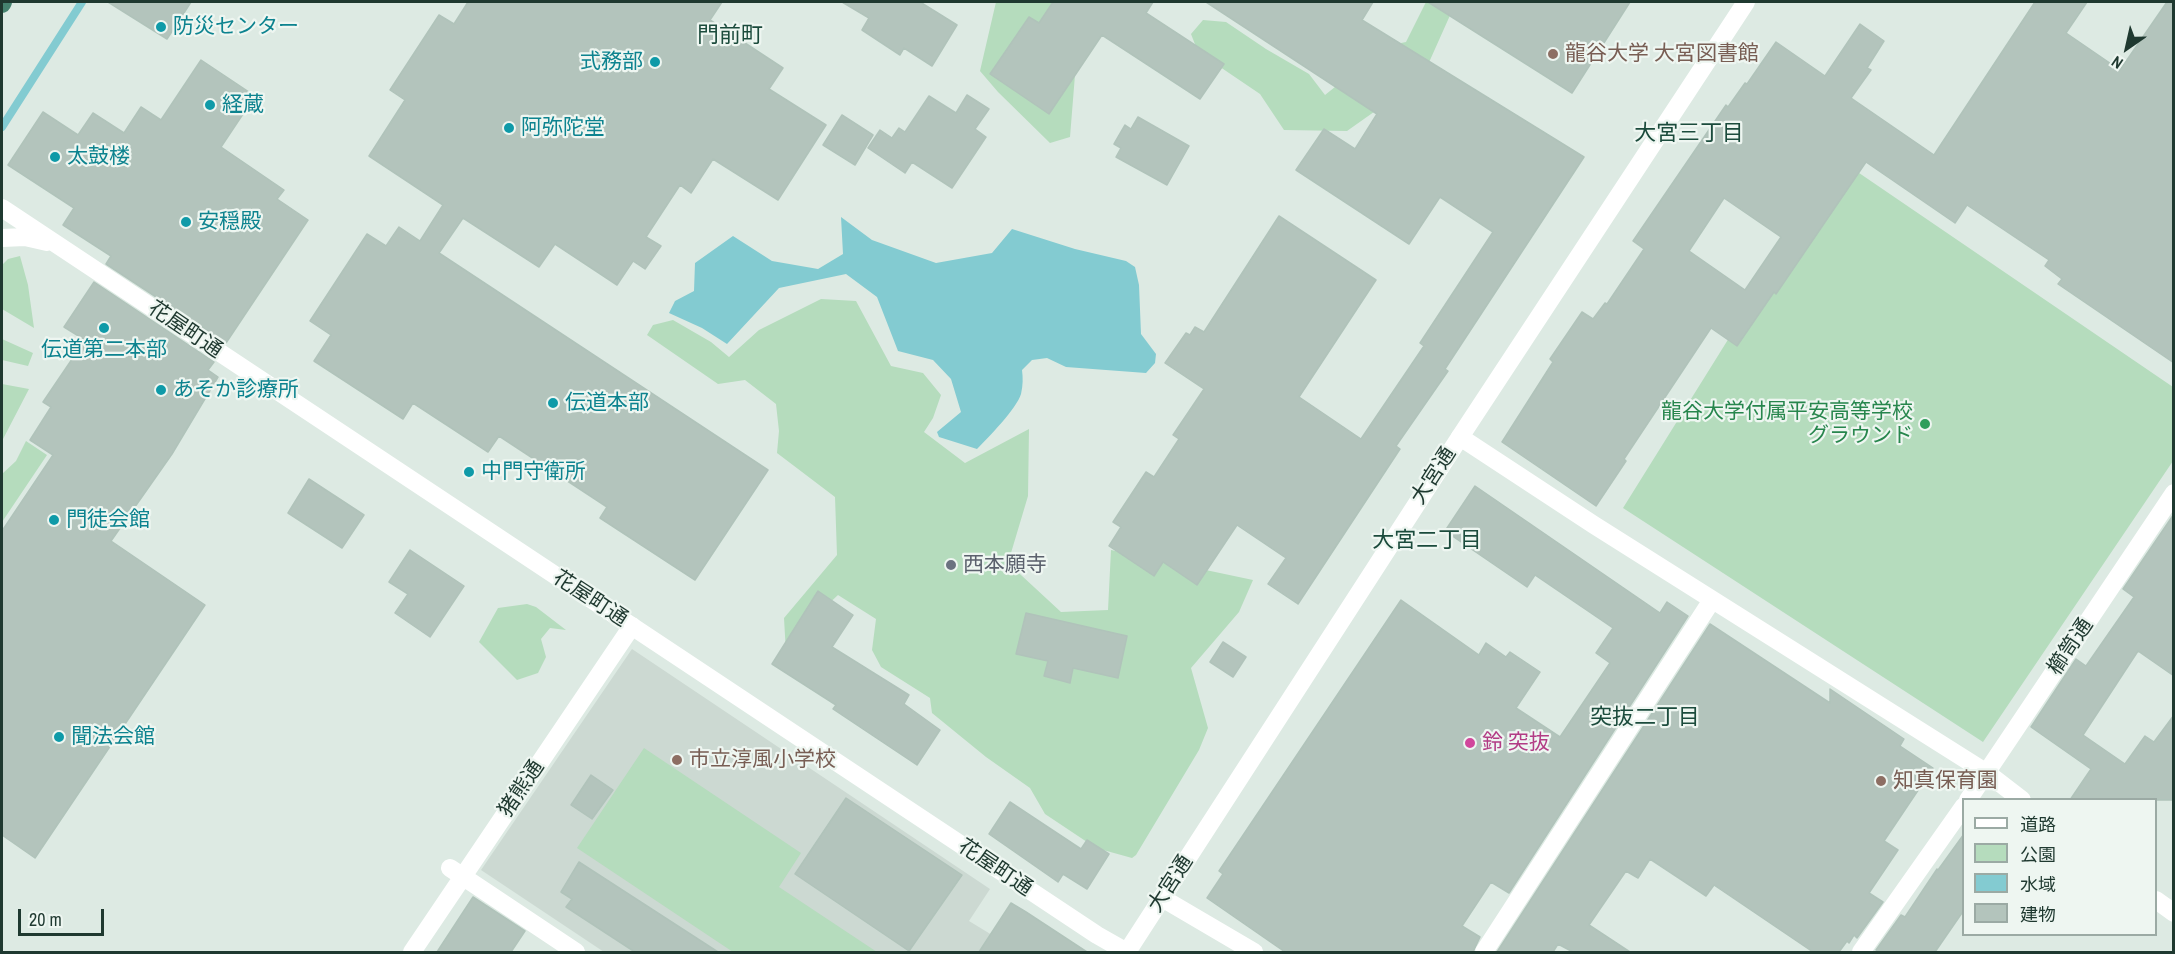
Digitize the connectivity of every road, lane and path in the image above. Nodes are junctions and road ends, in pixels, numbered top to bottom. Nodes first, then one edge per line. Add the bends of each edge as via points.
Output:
1 (1746, 2) edge
2 (2, 208) edge
3 (2, 238) edge
4 (55, 244) junction
5 (1460, 437) junction
6 (2174, 493) edge
7 (1712, 600) junction
8 (632, 626) junction
9 (1987, 772) junction
10 (1969, 798) edge
11 (2020, 798) edge
12 (1962, 809) edge
13 (456, 872) junction
14 (1162, 898) junction
15 (2157, 901) edge
16 (2174, 914) edge
17 (412, 952) edge
18 (576, 952) edge
19 (1127, 952) edge
20 (1254, 952) edge
21 (1484, 952) edge
22 (1861, 952) edge

1 - 5 street, 大宮通
2 - 4 street, 花屋町通
3 - 4 street, 花屋町通 via 25,237
4 - 8 street, 花屋町通
5 - 7 street
5 - 14 street, 大宮通
6 - 9 street, 櫛笥通
7 - 9 street
7 - 21 street
8 - 13 street, 猪熊通
8 - 19 street, 花屋町通
9 - 10 street, 櫛笥通
9 - 11 street
12 - 22 street
13 - 17 street, 猪熊通
13 - 18 street
14 - 19 street, 大宮通
14 - 20 street
15 - 16 street

